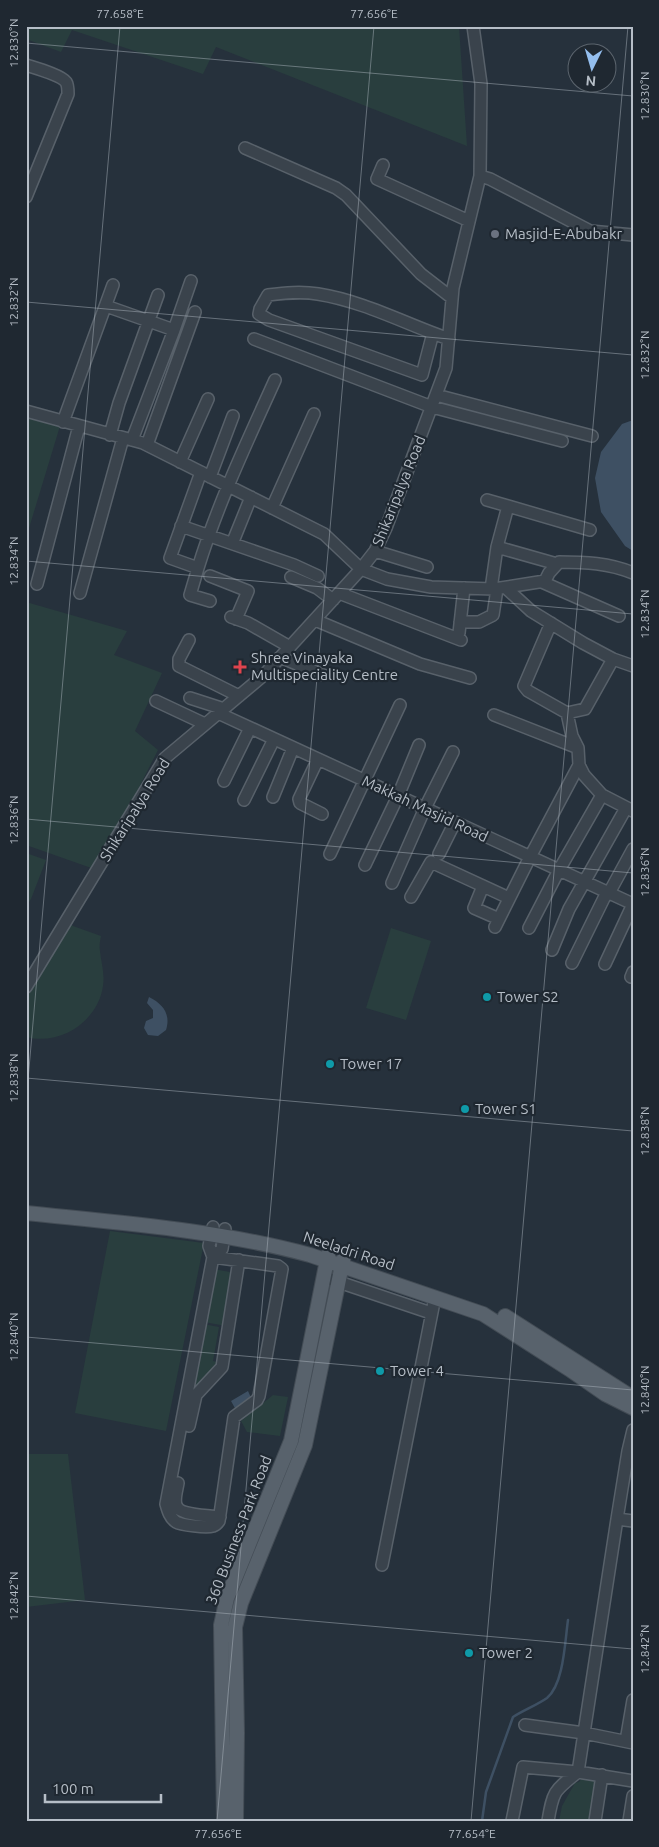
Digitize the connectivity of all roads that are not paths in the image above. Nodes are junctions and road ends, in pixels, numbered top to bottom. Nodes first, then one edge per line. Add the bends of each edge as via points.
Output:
1 (472, 26) edge
2 (26, 65) edge
3 (245, 148) dead end
4 (383, 165) dead end
5 (480, 176) junction
6 (26, 197) edge
7 (469, 221) junction
8 (633, 235) edge
9 (191, 282) dead end
10 (113, 285) dead end
11 (158, 295) dead end
12 (452, 298) junction
13 (106, 306) junction
14 (195, 312) dead end
15 (148, 322) junction
16 (174, 330) junction
17 (433, 333) junction
18 (254, 339) dead end
19 (449, 339) junction
20 (429, 348) junction
21 (448, 354) junction
22 (275, 380) dead end
23 (436, 395) junction
24 (208, 398) dead end
25 (432, 407) junction
26 (26, 411) edge
27 (314, 414) dead end
28 (233, 416) dead end
29 (63, 422) junction
30 (80, 426) junction
31 (110, 434) junction
32 (592, 436) dead end
33 (127, 439) junction
34 (562, 441) dead end
35 (147, 445) junction
36 (180, 462) junction
37 (205, 474) junction
38 (227, 485) junction
39 (251, 497) junction
40 (487, 500) dead end
41 (508, 506) junction
42 (272, 508) junction
43 (181, 526) junction
44 (590, 530) dead end
45 (208, 536) junction
46 (234, 539) dead end
47 (497, 547) junction
48 (375, 551) junction
49 (556, 564) junction
50 (427, 567) dead end
51 (198, 568) junction
52 (361, 569) junction
53 (633, 573) edge
54 (210, 576) dead end
55 (318, 576) dead end
56 (291, 578) dead end
57 (542, 582) junction
58 (37, 584) dead end
59 (464, 588) junction
60 (498, 589) junction
61 (80, 593) dead end
62 (336, 596) junction
63 (210, 601) dead end
64 (619, 616) dead end
65 (314, 620) junction
66 (551, 623) junction
67 (460, 632) junction
68 (189, 640) dead end
69 (290, 647) junction
70 (280, 657) junction
71 (613, 659) junction
72 (633, 666) edge
73 (323, 675) dead end
74 (470, 678) dead end
75 (239, 696) junction
76 (190, 698) dead end
77 (156, 701) dead end
78 (400, 705) dead end
79 (221, 711) junction
80 (567, 713) junction
81 (494, 715) dead end
82 (205, 724) junction
83 (250, 728) junction
84 (274, 739) junction
85 (419, 745) dead end
86 (293, 748) junction
87 (578, 748) junction
88 (452, 752) dead end
89 (318, 759) junction
90 (579, 765) junction
91 (364, 780) junction
92 (224, 781) dead end
93 (602, 795) junction
94 (398, 796) junction
95 (273, 797) dead end
96 (244, 800) dead end
97 (425, 808) junction
98 (630, 810) edge
99 (322, 814) dead end
100 (455, 822) junction
101 (633, 849) edge
102 (330, 854) dead end
103 (439, 854) dead end
104 (530, 857) junction
105 (366, 865) dead end
106 (559, 870) junction
107 (584, 882) junction
108 (392, 883) dead end
109 (483, 886) junction
110 (608, 893) junction
111 (411, 897) dead end
112 (509, 898) junction
113 (633, 904) edge
114 (529, 928) dead end
115 (552, 950) dead end
116 (572, 963) dead end
117 (605, 964) dead end
118 (26, 987) edge
119 (26, 1208) edge
120 (26, 1213) edge
121 (218, 1232) junction
122 (213, 1257) junction
123 (327, 1258) junction
124 (239, 1260) junction
125 (342, 1262) junction
126 (324, 1277) junction
127 (338, 1282) junction
128 (435, 1297) junction
129 (431, 1313) junction
130 (578, 1368) junction
131 (633, 1398) edge
132 (633, 1408) edge
133 (633, 1430) edge
134 (628, 1483) edge
135 (220, 1516) junction
136 (617, 1519) junction
137 (633, 1522) edge
138 (382, 1565) dead end
139 (633, 1700) edge
140 (525, 1725) dead end
141 (584, 1733) junction
142 (629, 1742) edge
143 (578, 1772) junction
144 (602, 1775) junction
145 (633, 1781) edge
146 (633, 1796) edge
147 (224, 1821) edge
148 (236, 1821) edge
149 (512, 1821) edge
150 (548, 1821) edge
151 (594, 1821) edge
152 (629, 1821) edge

1 - 5 street, Shikaripalya Road via 481,84
2 - 6 street via 61,78 66,82 68,94
3 - 12 street via 346,195 421,274
4 - 7 street via 377,179
5 - 7 street, Shikaripalya Road
5 - 8 street via 590,231
7 - 12 street, Shikaripalya Road
9 - 16 street
10 - 13 street
11 - 15 street
12 - 19 street, Shikaripalya Road
13 - 15 street
13 - 29 street
14 - 35 street
15 - 16 street
15 - 31 street
16 - 33 street
17 - 19 street
17 - 20 street
17 - 20 street via 341,298 316,293 268,295 260,309 259,314 269,320 422,375
18 - 25 street
19 - 21 street, Shikaripalya Road
20 - 21 street
21 - 23 street, Shikaripalya Road
22 - 38 street
23 - 25 street, Shikaripalya Road
23 - 32 street
24 - 36 street
25 - 34 street
25 - 48 street, Shikaripalya Road
26 - 29 street
27 - 42 street
28 - 37 street
29 - 30 street
30 - 31 street
30 - 58 street
31 - 33 street
33 - 35 street
33 - 61 street
35 - 36 street
36 - 37 street
37 - 38 street
37 - 43 street
38 - 39 street
38 - 45 street
39 - 42 street
39 - 46 street
40 - 41 street
41 - 44 street
41 - 47 street
42 - 52 street via 324,534
43 - 45 street
43 - 51 street via 170,558
45 - 51 street
45 - 55 street
47 - 49 street
47 - 60 street
48 - 50 street
48 - 52 street, Shikaripalya Road
49 - 53 street via 588,562 616,566
49 - 57 street
51 - 63 street via 190,595
52 - 59 street via 408,584
52 - 62 street, Shikaripalya Road
54 - 69 street via 248,591 233,618
56 - 62 street
57 - 60 street
57 - 64 street
59 - 60 street
59 - 67 street
60 - 66 street
60 - 67 street via 493,615
62 - 65 street, Shikaripalya Road
62 - 67 street
65 - 69 street, Shikaripalya Road
65 - 74 street via 420,664
66 - 71 street
66 - 80 street via 524,686
68 - 75 street via 179,659 180,666
69 - 70 street, Shikaripalya Road
70 - 73 street
70 - 75 street, Shikaripalya Road
71 - 72 street
71 - 80 street via 585,709
75 - 79 street, Shikaripalya Road
76 - 79 street, Makkah Masjid Road
77 - 82 street
78 - 91 street
79 - 82 street, Shikaripalya Road
79 - 83 street, Makkah Masjid Road
80 - 87 street
81 - 87 street
82 - 118 street, Shikaripalya Road via 165,758
83 - 84 street, Makkah Masjid Road
83 - 92 street
84 - 86 street, Makkah Masjid Road
84 - 96 street
85 - 94 street
86 - 89 street, Makkah Masjid Road
86 - 95 street
87 - 90 street
88 - 97 street
89 - 91 street, Makkah Masjid Road
89 - 99 street via 299,799 300,803
90 - 93 street
90 - 104 street
91 - 94 street, Makkah Masjid Road
91 - 102 street
93 - 98 street
93 - 106 street
94 - 97 street, Makkah Masjid Road
94 - 105 street
97 - 100 street, Makkah Masjid Road
97 - 108 street
98 - 107 street
100 - 103 street
100 - 104 street, Makkah Masjid Road
101 - 110 street
104 - 106 street, Makkah Masjid Road
104 - 112 street
106 - 107 street, Makkah Masjid Road
106 - 114 street
107 - 110 street, Makkah Masjid Road
107 - 115 street
109 - 111 street via 431,862
109 - 112 street
109 - 112 street via 474,908 497,923
110 - 113 street, Makkah Masjid Road
110 - 116 street
113 - 117 street
119 - 121 main road, Neeladri Road
120 - 121 main road, Neeladri Road
121 - 122 street via 222,1248
121 - 123 main road, Neeladri Road
122 - 124 street
122 - 135 street via 166,1504 169,1513 180,1524 209,1526 216,1524
123 - 125 main road, Neeladri Road
123 - 126 main road, 360 Business Park Road
124 - 135 street via 282,1269 259,1396 232,1422
124 - 135 street via 222,1368 196,1395 175,1498 176,1507 182,1512
125 - 127 main road, 360 Business Park Road
125 - 128 main road, Neeladri Road
125 - 130 main road, Neeladri Road via 477,1302 510,1319
126 - 127 street
126 - 147 main road, 360 Business Park Road via 291,1441 227,1598 221,1625
127 - 129 street
127 - 148 main road, 360 Business Park Road via 305,1445 241,1603 235,1627
128 - 129 street
128 - 130 main road, Neeladri Road via 482,1314
129 - 138 street
130 - 131 main road, Neeladri Road
130 - 132 main road, Neeladri Road via 606,1394
133 - 134 street
134 - 136 street
136 - 137 street
136 - 141 street
139 - 142 street
140 - 141 street
141 - 142 street
141 - 143 street
143 - 144 street
143 - 149 street via 522,1767
143 - 150 street via 552,1796
144 - 145 street
144 - 151 street
146 - 152 street

